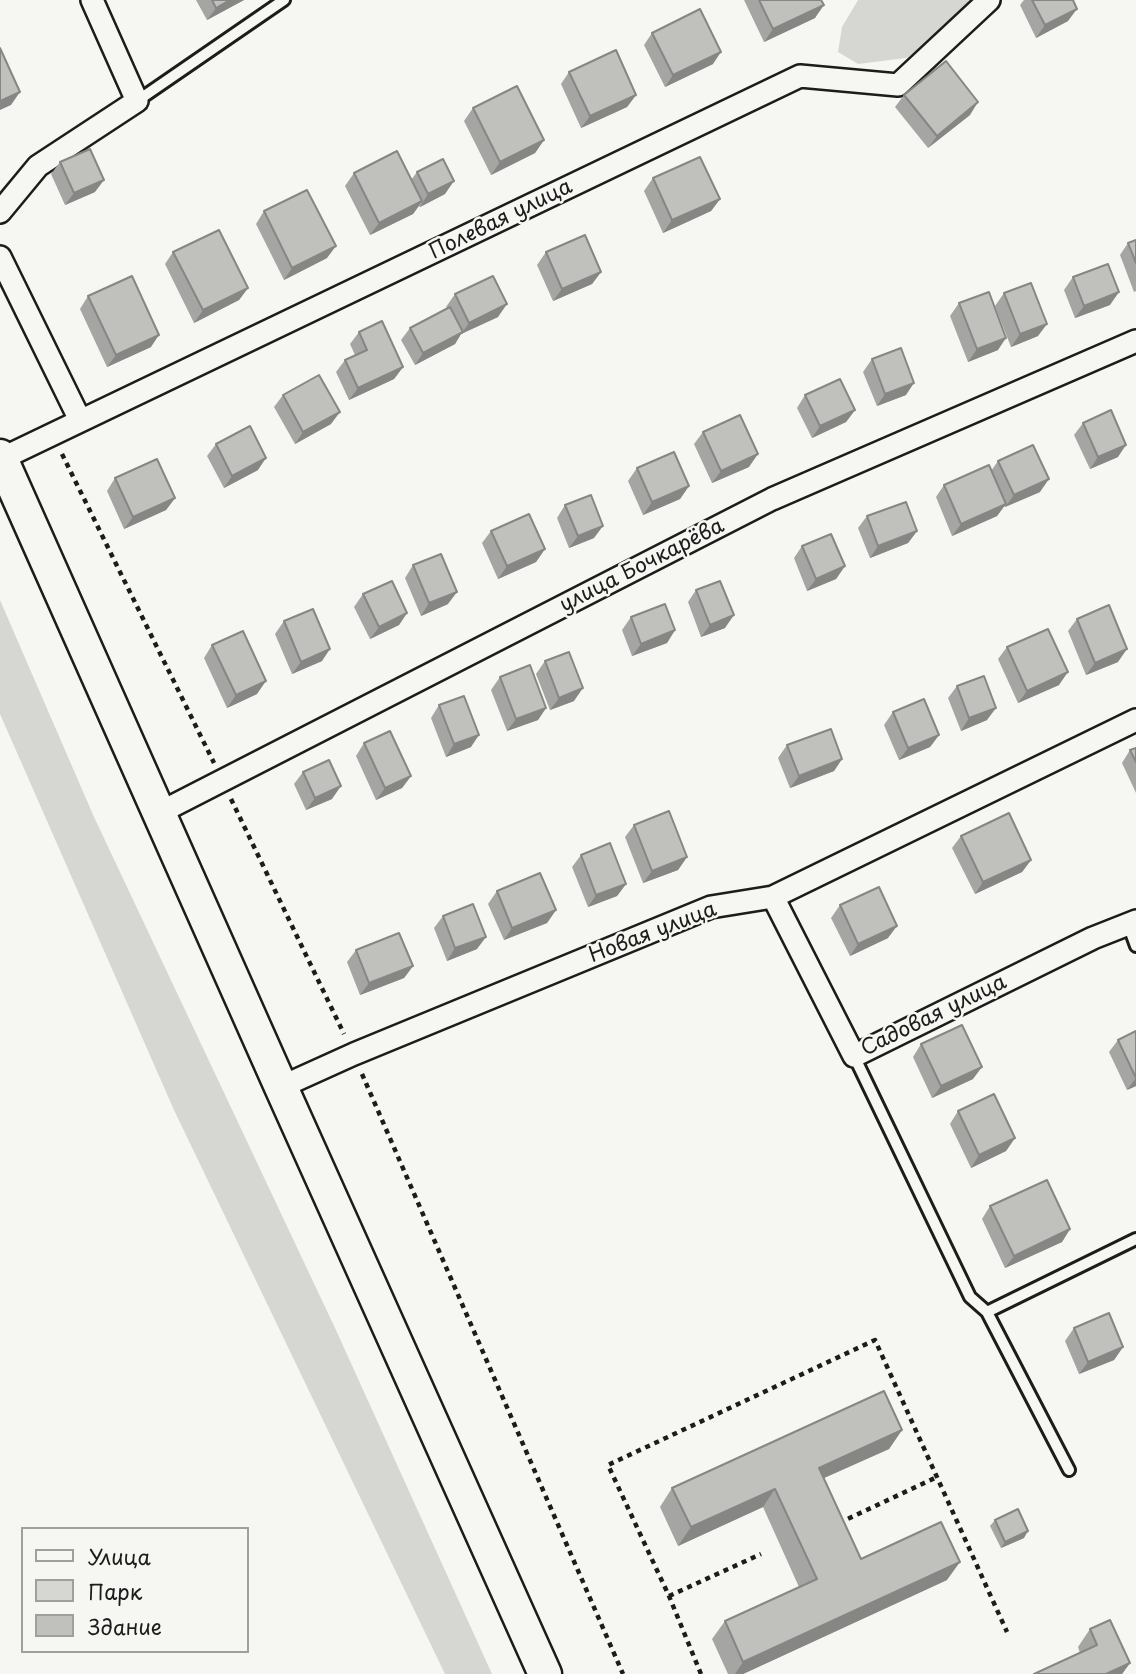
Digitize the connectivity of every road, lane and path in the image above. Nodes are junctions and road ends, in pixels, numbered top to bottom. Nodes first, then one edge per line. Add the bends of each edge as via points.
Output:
1 (92, 0) edge
2 (284, 0) edge
3 (989, 0) edge
4 (137, 101) junction
5 (0, 212) edge
6 (0, 257) edge
7 (1136, 341) edge
8 (80, 420) junction
9 (1, 457) edge
10 (1136, 720) edge
11 (159, 813) junction
12 (773, 897) junction
13 (1132, 922) edge
14 (1136, 946) edge
15 (854, 1056) junction
16 (281, 1087) junction
17 (1136, 1239) edge
18 (987, 1312) junction
19 (1069, 1470) dead end
20 (937, 1477) junction
21 (835, 1525) edge
22 (761, 1554) dead end
23 (669, 1596) junction
24 (1007, 1632) dead end
25 (545, 1674) edge
26 (701, 1674) edge

1 - 4 street
2 - 4 lane
3 - 8 street, Полевая улица via 898,85 800,76
4 - 5 street via 37,166
6 - 8 street
7 - 11 street, улица Бочкарёва via 772,499
8 - 9 street, Полевая улица
9 - 11 main road
10 - 12 street, Новая улица
11 - 16 main road
12 - 15 street, Садовая улица
12 - 16 street, Новая улица via 711,907
13 - 14 lane
13 - 15 street, Садовая улица
15 - 18 lane via 970,1297
16 - 25 main road
17 - 18 lane
18 - 19 lane
20 - 21 path
20 - 23 path via 874,1340 608,1465
20 - 24 path
22 - 23 path
23 - 26 path

